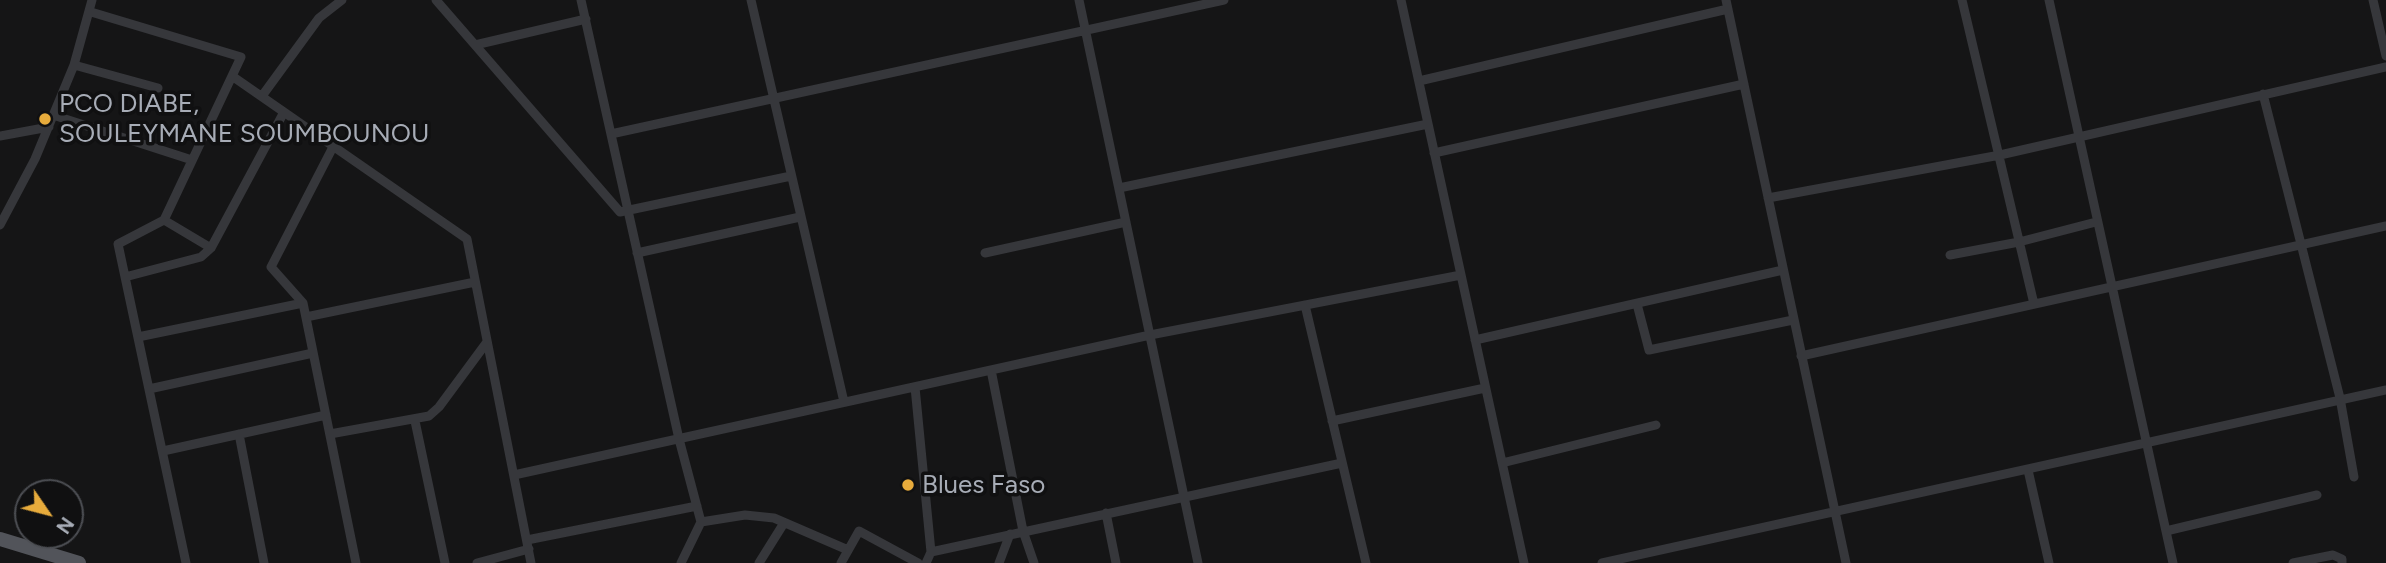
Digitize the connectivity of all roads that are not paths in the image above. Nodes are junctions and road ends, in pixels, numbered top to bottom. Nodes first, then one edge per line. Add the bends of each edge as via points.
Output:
1 (91, 0) edge
2 (342, 0) edge
3 (436, 0) edge
4 (581, 0) edge
5 (751, 0) edge
6 (1079, 0) edge
7 (1224, 0) edge
8 (1401, 0) edge
9 (1962, 0) edge
10 (2049, 0) edge
11 (2373, 0) edge
12 (1727, 5) edge
13 (91, 12) junction
14 (586, 19) junction
15 (1086, 30) junction
16 (475, 44) junction
17 (2386, 56) edge
18 (74, 65) junction
19 (2386, 67) edge
20 (232, 76) junction
21 (1419, 82) junction
22 (1744, 85) junction
23 (158, 88) dead end
24 (2263, 94) junction
25 (262, 96) junction
26 (773, 98) junction
27 (284, 111) junction
28 (53, 115) junction
29 (1428, 124) junction
30 (48, 127) junction
31 (611, 134) junction
32 (2079, 135) junction
33 (0, 136) edge
34 (334, 145) junction
35 (1434, 153) junction
36 (2000, 155) junction
37 (192, 160) junction
38 (791, 176) junction
39 (1119, 188) junction
40 (1768, 198) junction
41 (627, 211) junction
42 (800, 217) junction
43 (164, 220) junction
44 (1126, 222) junction
45 (2096, 222) junction
46 (0, 225) edge
47 (2386, 226) edge
48 (2019, 242) junction
49 (2302, 247) junction
50 (211, 248) junction
51 (637, 253) junction
52 (985, 253) dead end
53 (1950, 255) dead end
54 (1783, 271) junction
55 (1461, 275) junction
56 (125, 277) junction
57 (475, 282) junction
58 (2112, 286) junction
59 (303, 303) junction
60 (1637, 303) junction
61 (2034, 304) junction
62 (1305, 305) junction
63 (306, 317) junction
64 (1793, 320) junction
65 (1150, 335) junction
66 (138, 337) junction
67 (1475, 340) junction
68 (487, 342) junction
69 (313, 352) junction
70 (1801, 356) junction
71 (991, 370) junction
72 (915, 387) junction
73 (1486, 388) junction
74 (149, 389) junction
75 (2386, 390) edge
76 (2340, 398) junction
77 (844, 402) junction
78 (326, 415) junction
79 (415, 421) junction
80 (1332, 421) junction
81 (1656, 425) dead end
82 (330, 434) junction
83 (239, 435) junction
84 (679, 439) junction
85 (2147, 444) junction
86 (163, 451) junction
87 (1342, 463) junction
88 (1502, 463) junction
89 (2028, 470) junction
90 (514, 475) junction
91 (2354, 477) dead end
92 (2317, 495) dead end
93 (1184, 497) junction
94 (697, 506) junction
95 (1834, 512) junction
96 (1106, 513) junction
97 (701, 522) junction
98 (784, 523) junction
99 (2166, 530) junction
100 (1023, 531) junction
101 (1010, 534) junction
102 (0, 539) edge
103 (528, 545) junction
104 (848, 550) junction
105 (931, 552) junction
106 (48, 558) edge
107 (79, 563) edge
108 (186, 563) edge
109 (264, 563) edge
110 (356, 563) edge
111 (445, 563) edge
112 (477, 563) edge
113 (531, 563) edge
114 (681, 563) edge
115 (760, 563) edge
116 (841, 563) edge
117 (918, 563) edge
118 (926, 563) edge
119 (999, 563) edge
120 (1034, 563) edge
121 (1116, 563) edge
122 (1198, 563) edge
123 (1366, 563) edge
124 (1524, 563) edge
125 (1602, 563) edge
126 (1846, 563) edge
127 (2049, 563) edge
128 (2173, 563) edge
129 (2293, 563) edge
130 (2342, 563) edge

1 - 13 street
2 - 25 street via 319,18
3 - 16 street
4 - 14 street
5 - 26 street
6 - 15 street
7 - 15 street
8 - 21 street
9 - 36 street
10 - 32 street
11 - 17 street
12 - 21 street
12 - 22 street
13 - 18 street
13 - 20 street via 241,57
14 - 16 street
14 - 31 street
15 - 26 street
15 - 39 street
16 - 41 street via 620,212
18 - 23 street
18 - 28 street
19 - 24 street
20 - 25 street
20 - 37 street
21 - 29 street
22 - 35 street
22 - 40 street
24 - 32 street
24 - 49 street
25 - 27 street
26 - 31 street
26 - 38 street
27 - 34 street
27 - 50 street
28 - 30 street
28 - 37 street
29 - 35 street
29 - 39 street
30 - 33 street
30 - 46 street
31 - 41 street
32 - 36 street
32 - 45 street
34 - 57 street via 467,239
34 - 59 street via 271,267
35 - 55 street
36 - 40 street
36 - 48 street
37 - 43 street
38 - 41 street
38 - 42 street
39 - 44 street
40 - 54 street
41 - 51 street
42 - 51 street
42 - 77 street
43 - 50 street
43 - 56 street via 118,244
44 - 52 street
44 - 65 street
45 - 48 street
45 - 58 street
47 - 49 street
48 - 53 street
48 - 61 street
49 - 58 street
49 - 76 street
50 - 56 street via 201,257
51 - 84 street
54 - 60 street
54 - 64 street
55 - 62 street
55 - 67 street
56 - 66 street
57 - 63 street
57 - 68 street
58 - 61 street
58 - 85 street
59 - 63 street
59 - 66 street
60 - 64 street via 1649,350
60 - 67 street
61 - 70 street
62 - 65 street
62 - 80 street
63 - 69 street
64 - 70 street
65 - 71 street
65 - 93 street
66 - 74 street
67 - 73 street
68 - 79 street via 439,407
68 - 90 street
69 - 74 street
69 - 78 street
70 - 95 street
71 - 72 street
71 - 100 street
72 - 77 street
72 - 105 street
73 - 80 street
73 - 88 street
74 - 86 street
75 - 76 street
76 - 85 street
76 - 91 street
77 - 84 street
78 - 82 street
78 - 83 street
79 - 82 street
79 - 111 street
80 - 87 street
81 - 88 street
82 - 110 street
83 - 86 street
83 - 109 street
84 - 90 street
84 - 94 street
85 - 89 street
85 - 99 street
86 - 108 street
87 - 93 street
87 - 123 street
88 - 124 street
89 - 95 street
89 - 127 street
90 - 103 street
92 - 99 street
93 - 96 street
93 - 122 street
94 - 97 street
94 - 103 street
95 - 125 street
95 - 126 street
96 - 100 street
96 - 121 street
97 - 98 street via 745,514
97 - 114 street
98 - 104 street
98 - 115 street
99 - 128 street
100 - 101 street
100 - 120 street
101 - 105 street
101 - 119 street
102 - 106 main road
103 - 112 street
103 - 113 street
104 - 116 street
104 - 117 street via 859,531
105 - 118 street
106 - 107 main road
129 - 130 street via 2333,555

